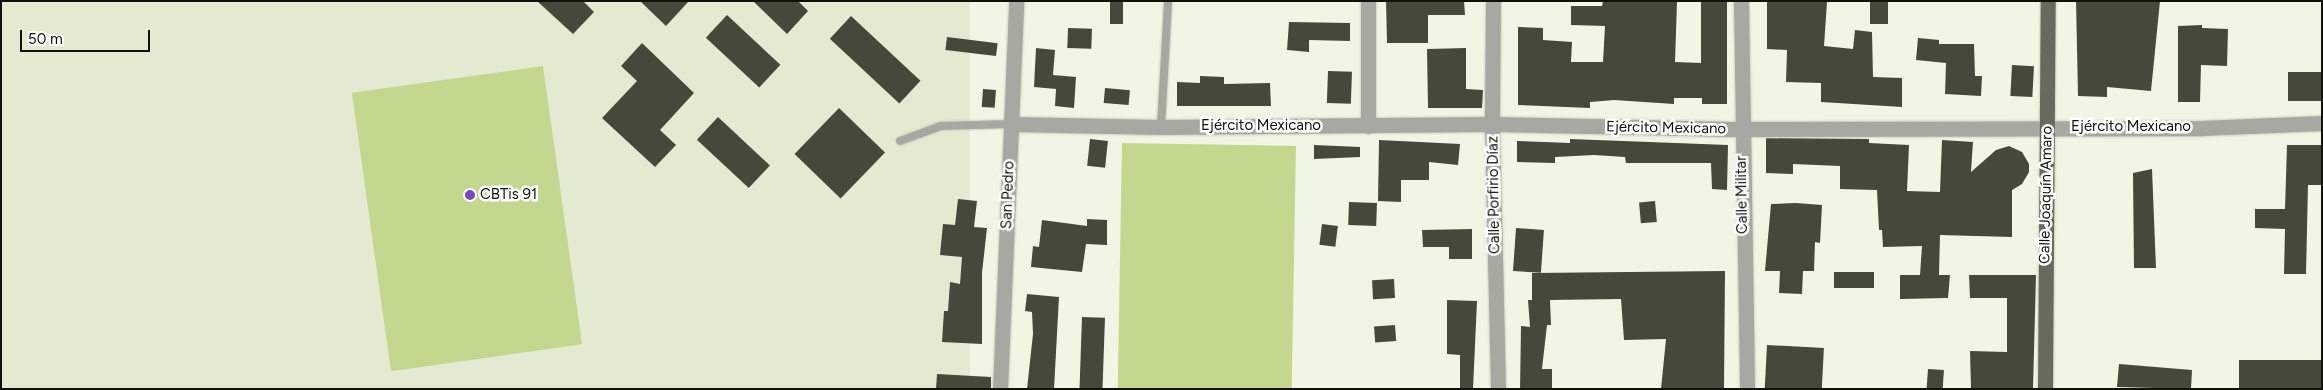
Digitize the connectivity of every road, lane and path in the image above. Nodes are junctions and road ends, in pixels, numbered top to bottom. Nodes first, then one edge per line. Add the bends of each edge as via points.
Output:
1 (1016, 1) edge
2 (1168, 1) edge
3 (1368, 1) edge
4 (1493, 1) edge
5 (1740, 1) edge
6 (2048, 1) edge
7 (2322, 123) edge
8 (1011, 124) junction
9 (1492, 124) junction
10 (1161, 126) junction
11 (1368, 126) junction
12 (2047, 127) junction
13 (1741, 129) junction
14 (900, 141) dead end
15 (1000, 389) edge
16 (1498, 389) edge
17 (1747, 389) edge
18 (2045, 389) edge

1 - 8 street, San Pedro
2 - 10 lane
3 - 11 street
4 - 9 street, Calle Porfirio Díaz
5 - 13 street, Calle Militar
6 - 12 main road, Calle Joaquín Amaro
7 - 12 street, Ejército Mexicano via 2201,128
8 - 10 street, Ejército Mexicano
8 - 14 lane via 941,126
8 - 15 street, San Pedro
9 - 11 street, Ejército Mexicano
9 - 13 street, Ejército Mexicano
9 - 16 street, Calle Porfirio Díaz
10 - 11 street, Ejército Mexicano
12 - 13 street, Ejército Mexicano
12 - 18 main road, Calle Joaquín Amaro
13 - 17 street, Calle Militar

